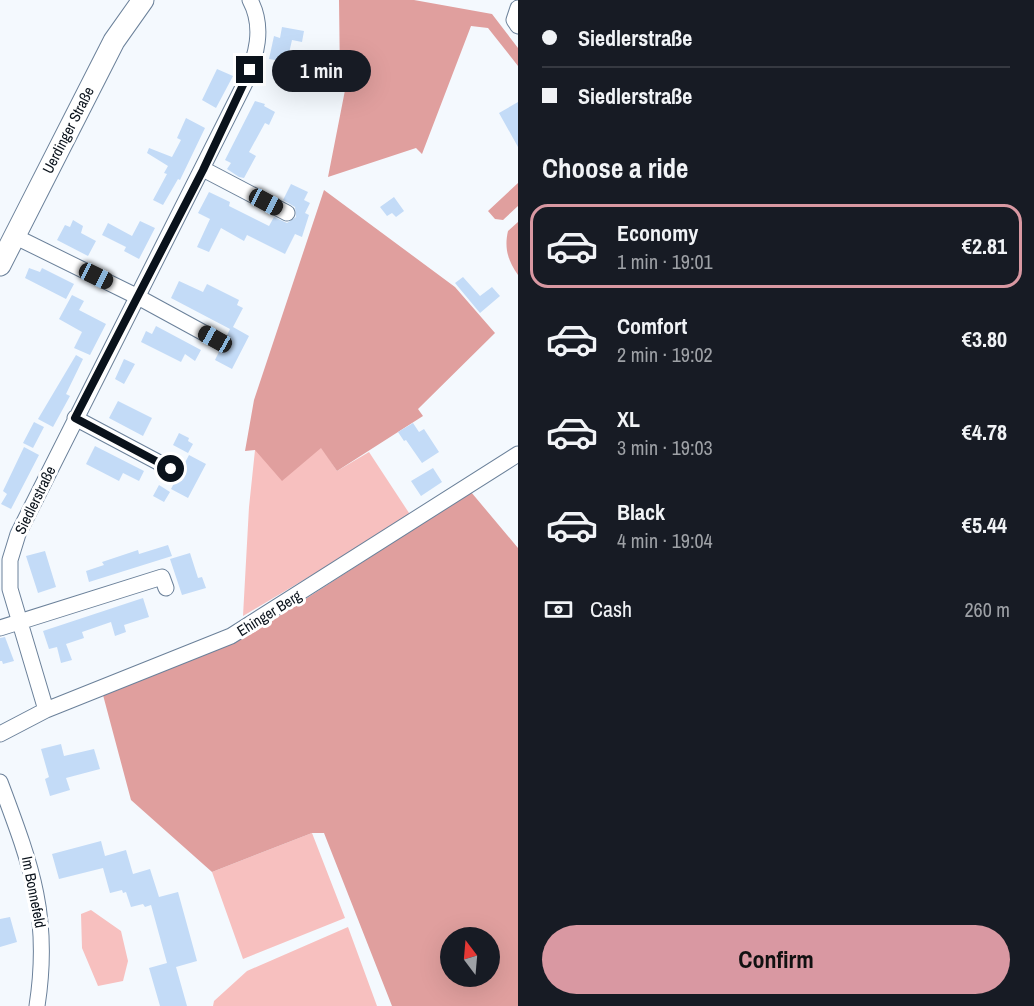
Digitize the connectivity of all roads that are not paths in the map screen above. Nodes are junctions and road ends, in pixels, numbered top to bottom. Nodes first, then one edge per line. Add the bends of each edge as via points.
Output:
1 (143, 0) edge
2 (250, 0) edge
3 (518, 8) edge
4 (518, 26) edge
5 (203, 170) junction
6 (287, 213) dead end
7 (14, 236) junction
8 (0, 265) edge
9 (138, 297) junction
10 (215, 339) dead end
11 (75, 418) junction
12 (518, 454) edge
13 (171, 469) dead end
14 (166, 588) dead end
15 (20, 622) junction
16 (0, 628) edge
17 (46, 710) junction
18 (0, 734) edge
19 (0, 782) edge
20 (37, 1006) edge

1 - 7 main road, Uerdinger Straße via 114,41
2 - 5 street, Siedlerstraße via 259,25 255,57
3 - 4 street via 514,20
5 - 6 street
5 - 9 street, Siedlerstraße
7 - 8 main road, Uerdinger Straße
7 - 9 street
9 - 10 street
9 - 11 street, Siedlerstraße
11 - 13 street
11 - 15 street, Siedlerstraße via 18,534 10,560 10,589
12 - 17 street, Ehinger Berg via 231,636
14 - 15 street via 162,577
15 - 16 street
15 - 17 street, Siedlerstraße
17 - 18 street, Ehinger Berg
19 - 20 street, Im Bonnefeld via 38,898 43,932

